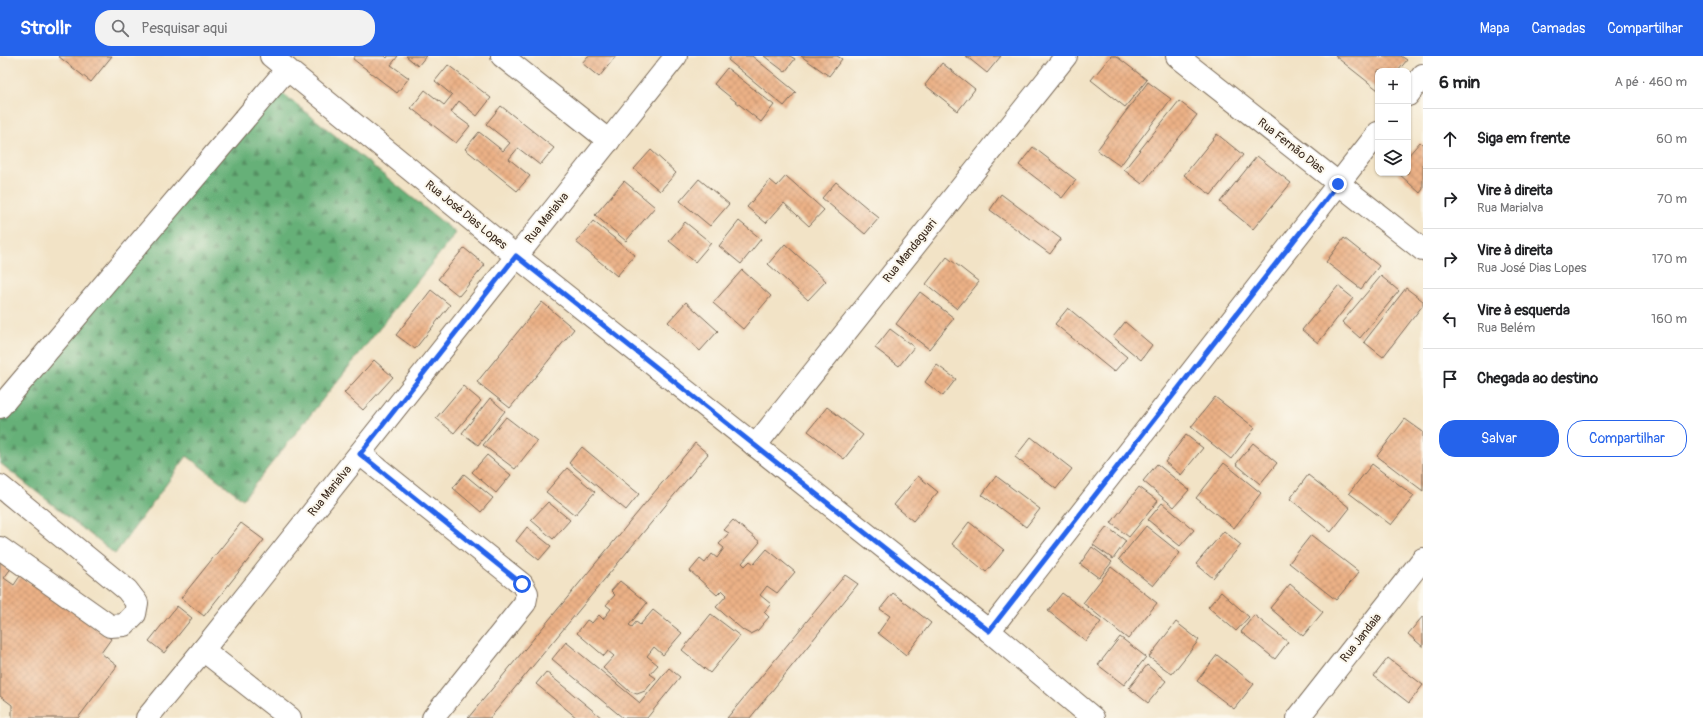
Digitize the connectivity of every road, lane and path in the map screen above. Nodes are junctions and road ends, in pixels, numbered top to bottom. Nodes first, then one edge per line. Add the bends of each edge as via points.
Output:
1 (502, 56) edge
2 (676, 56) edge
3 (1066, 56) edge
4 (1178, 56) edge
5 (279, 63) edge
6 (1423, 75) edge
7 (1411, 91) edge
8 (1375, 137) edge
9 (609, 141) junction
10 (1338, 184) junction
11 (1423, 250) edge
12 (516, 256) junction
13 (0, 407) edge
14 (755, 446) junction
15 (360, 454) junction
16 (0, 486) edge
17 (0, 548) edge
18 (1423, 559) edge
19 (989, 631) junction
20 (203, 650) junction
21 (147, 718) edge
22 (290, 718) edge
23 (433, 718) edge
24 (1093, 718) edge
25 (1298, 718) edge

1 - 9 street
2 - 9 street, Rua Marialva
3 - 14 street, Rua Mandaguari
4 - 10 street, Rua Fernão Dias
5 - 12 street, Rua José Dias Lopes
5 - 13 street
6 - 7 street
8 - 10 street
9 - 12 street, Rua Marialva
10 - 11 street, Rua Fernão Dias
10 - 19 street
12 - 14 street, Rua José Dias Lopes
12 - 15 street, Rua Marialva
14 - 19 street, Rua José Dias Lopes
15 - 20 street, Rua Marialva
15 - 23 street via 522,584 527,593 525,603
16 - 17 street via 127,590 137,603 136,614 124,625 110,626
18 - 25 street, Rua Jandaia
19 - 24 street, Rua José Dias Lopes
20 - 21 street, Rua Marialva
20 - 22 street

